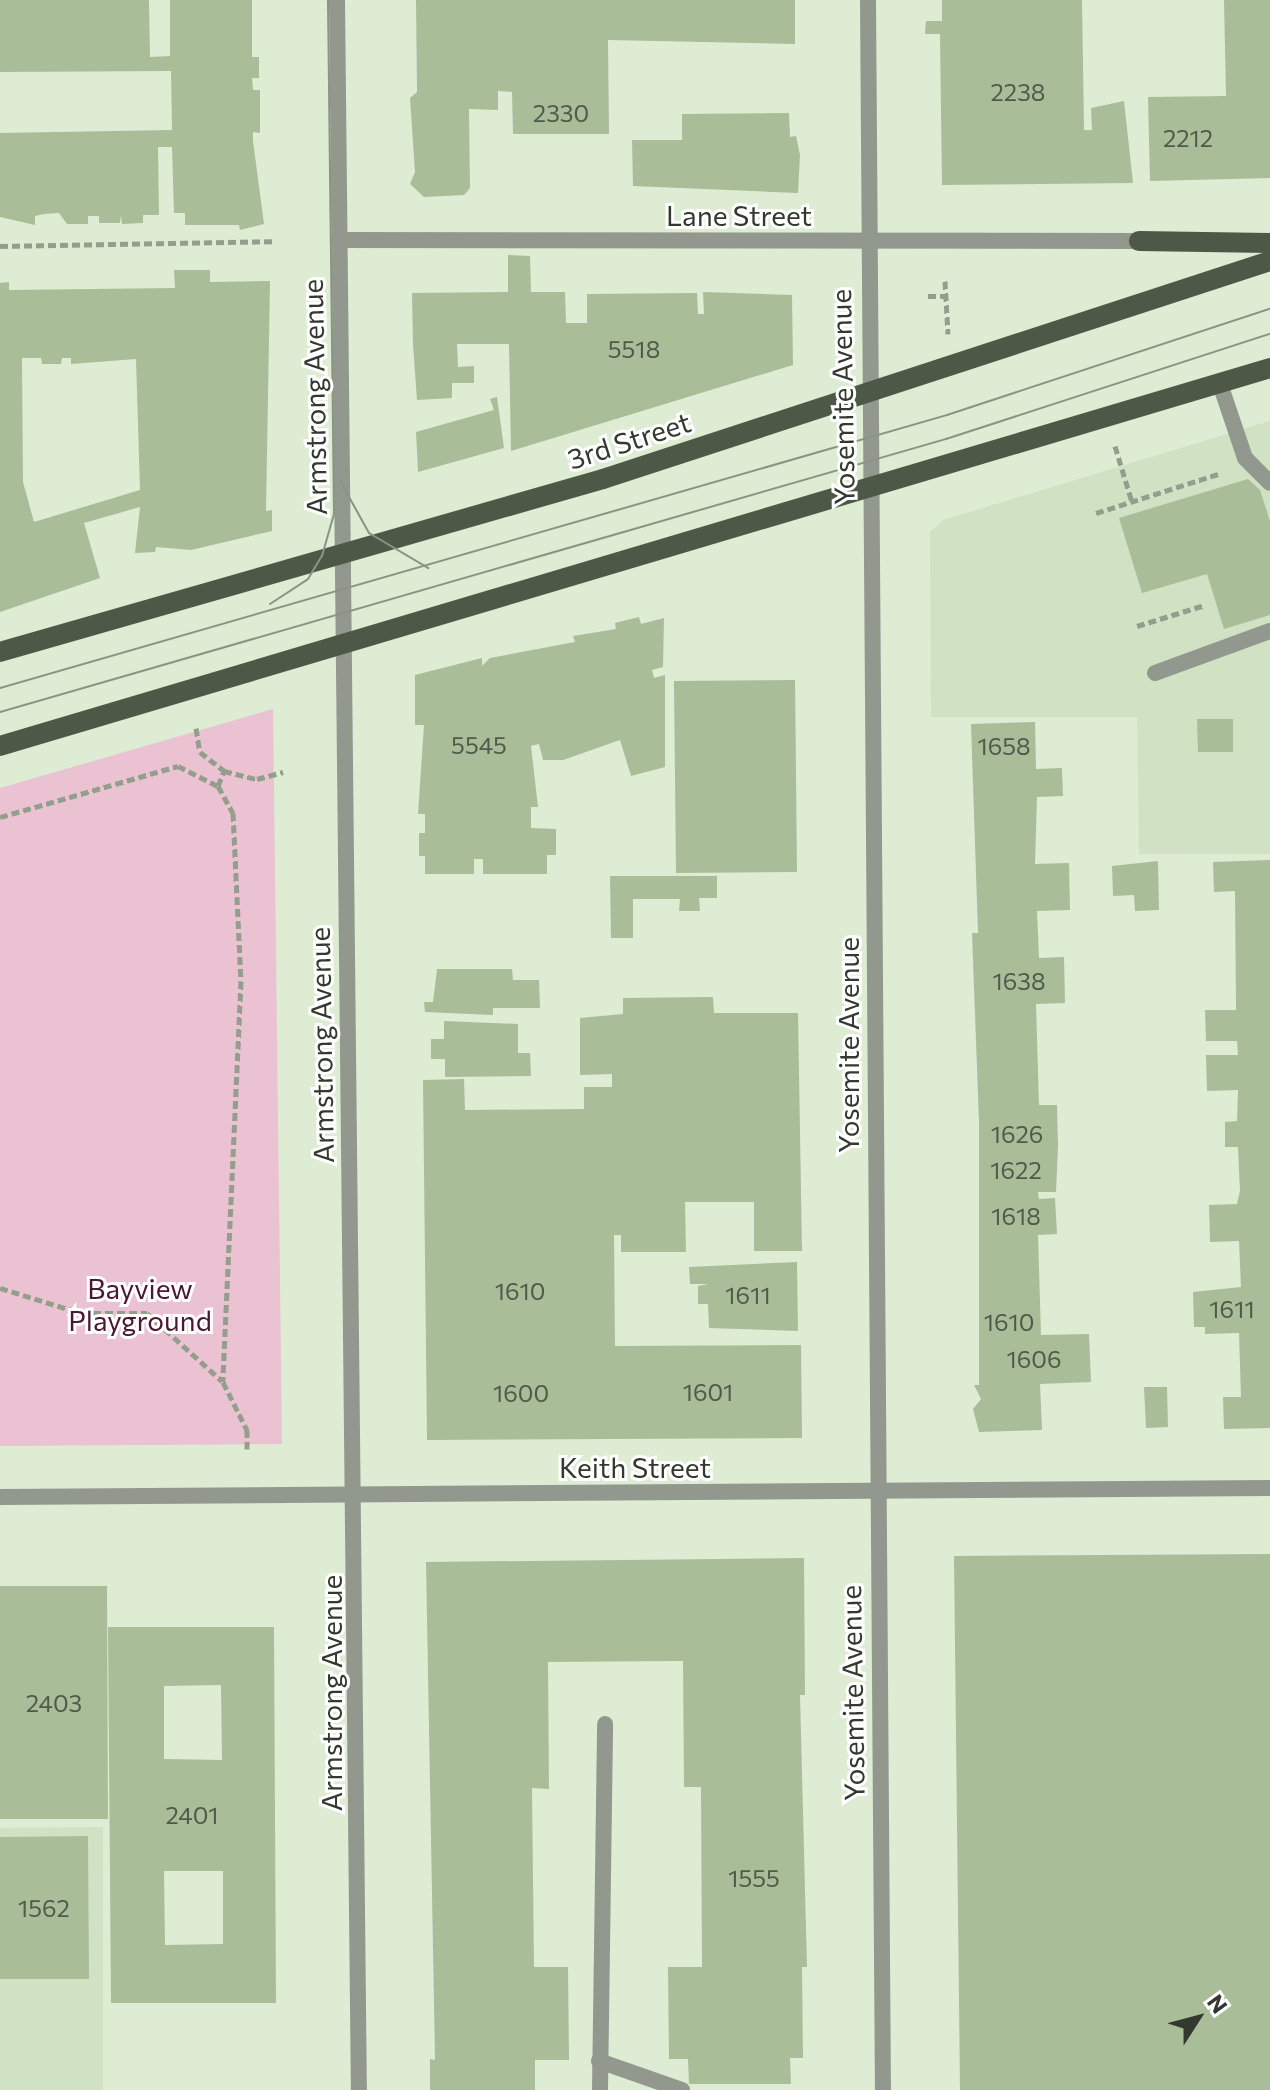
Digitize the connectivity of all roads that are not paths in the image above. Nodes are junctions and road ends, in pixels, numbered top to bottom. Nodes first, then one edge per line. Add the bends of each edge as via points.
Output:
1 (337, 0) edge
2 (868, 0) edge
3 (339, 240) junction
4 (1139, 241) joint
5 (868, 242) junction
6 (1270, 243) edge
7 (1270, 261) edge
8 (1270, 368) edge
9 (1220, 384) junction
10 (867, 389) junction
11 (1270, 483) edge
12 (869, 490) junction
13 (341, 555) junction
14 (1270, 631) edge
15 (343, 641) junction
16 (0, 652) edge
17 (1155, 673) dead end
18 (0, 746) edge
19 (1270, 1488) edge
20 (876, 1493) junction
21 (354, 1494) junction
22 (0, 1497) edge
23 (605, 1724) dead end
24 (599, 2061) junction
25 (359, 2090) edge
26 (600, 2090) edge
27 (682, 2090) edge
28 (883, 2090) edge

1 - 3 street, Armstrong Avenue
2 - 5 street, Yosemite Avenue
3 - 5 street, Lane Street
3 - 13 street, Armstrong Avenue
4 - 5 street, Lane Street
4 - 6 main road
5 - 10 street, Yosemite Avenue
7 - 10 main road, 3rd Street
8 - 9 main road
9 - 11 street via 1245,458
9 - 12 main road
10 - 12 street, Yosemite Avenue
10 - 13 main road, 3rd Street via 603,479
12 - 15 main road
12 - 20 street, Yosemite Avenue
13 - 15 street, Armstrong Avenue
13 - 16 main road, 3rd Street
14 - 17 street
15 - 18 main road
15 - 21 street, Armstrong Avenue
19 - 20 street, Keith Street
20 - 21 street, Keith Street
20 - 28 street, Yosemite Avenue
21 - 22 street, Keith Street
21 - 25 street, Armstrong Avenue
23 - 24 street
24 - 26 street
24 - 27 street

